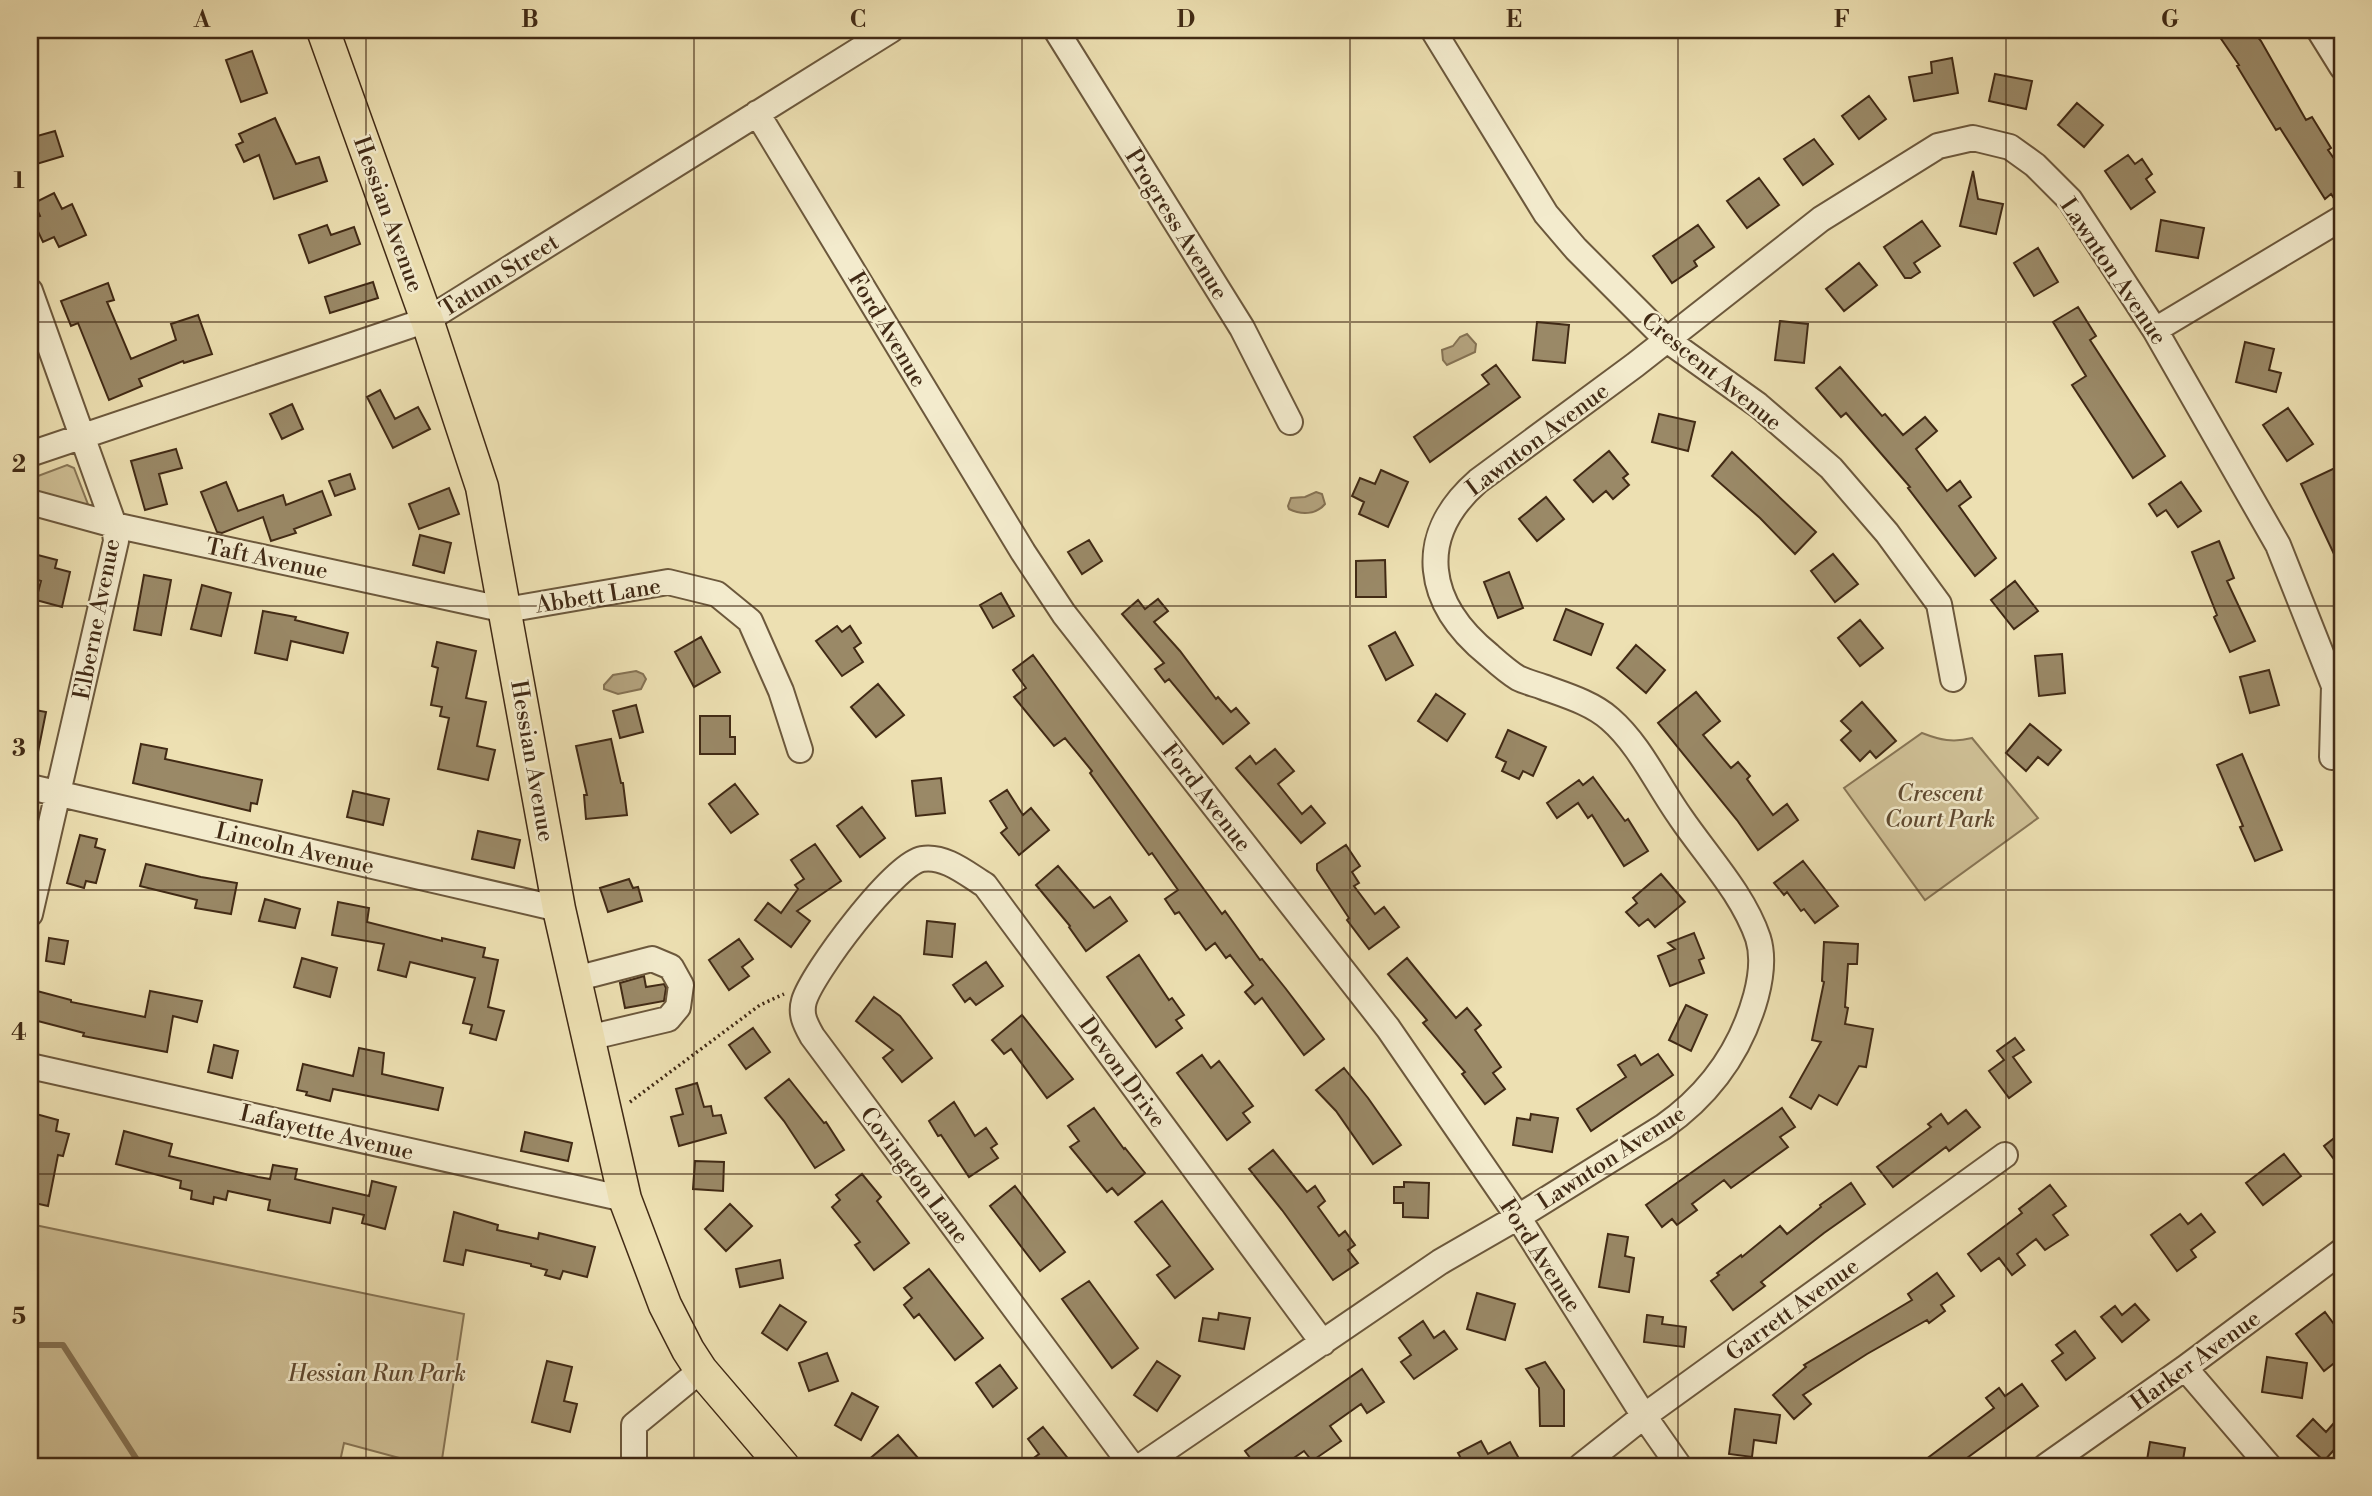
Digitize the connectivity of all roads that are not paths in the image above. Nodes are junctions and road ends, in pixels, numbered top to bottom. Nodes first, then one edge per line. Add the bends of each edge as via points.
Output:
1 (323, 30) edge
2 (891, 30) edge
3 (1056, 30) edge
4 (1433, 30) edge
5 (2319, 30) edge
6 (2342, 67) edge
7 (757, 113) junction
8 (2342, 218) edge
9 (30, 291) edge
10 (427, 320) junction
11 (2155, 330) junction
12 (1667, 340) junction
13 (1290, 422) dead end
14 (82, 436) junction
15 (30, 454) edge
16 (30, 502) edge
17 (114, 525) junction
18 (506, 610) junction
19 (1953, 679) dead end
20 (800, 750) dead end
21 (2332, 757) dead end
22 (30, 787) edge
23 (58, 793) junction
24 (894, 878) joint
25 (559, 908) junction
26 (30, 914) edge
27 (575, 979) junction
28 (588, 1038) junction
29 (30, 1066) edge
30 (2005, 1155) dead end
31 (625, 1199) junction
32 (1518, 1217) junction
33 (2342, 1251) edge
34 (1323, 1343) junction
35 (2185, 1368) junction
36 (701, 1370) junction
37 (1644, 1416) junction
38 (634, 1466) edge
39 (783, 1466) edge
40 (1132, 1466) edge
41 (1141, 1466) edge
42 (1581, 1466) edge
43 (1679, 1466) edge
44 (2046, 1466) edge
45 (2269, 1466) edge

1 - 10 main road, Hessian Avenue
2 - 7 street, Tatum Street
3 - 13 street, Progress Avenue via 1241,328
4 - 12 street, Crescent Avenue via 1546,214
5 - 6 street
7 - 10 street, Tatum Street
7 - 32 street, Ford Avenue via 1064,614 1388,1028
8 - 11 street
9 - 14 street, Elberne Avenue
10 - 14 street, Tatum Street
10 - 18 main road, Hessian Avenue via 482,487
11 - 12 street, Lawnton Avenue via 2070,200 2010,147 1973,138 1938,146 1821,219
11 - 21 street, Lawnton Avenue via 2278,545 2334,686
12 - 19 street, Crescent Avenue via 1758,405 1831,468 1886,533 1939,604
12 - 32 street, Lawnton Avenue via 1459,497 1443,530 1435,565 1438,589 1448,612 1480,649 1519,678 1588,705 1625,735 1749,918 1759,940 1758,989 1731,1058 1684,1113
14 - 15 street, Tatum Street
14 - 17 street, Elberne Avenue
16 - 17 street, Taft Avenue
17 - 18 street, Taft Avenue
17 - 23 street, Elberne Avenue via 116,541
18 - 20 street, Abbett Lane via 668,582 717,594 750,621 781,691
18 - 25 main road, Hessian Avenue
22 - 23 street, Lincoln Avenue
23 - 25 street, Lincoln Avenue
23 - 26 street, Elberne Avenue
24 - 34 street, Devon Drive via 922,859 944,861 985,886
24 - 40 street, Covington Lane via 811,983 803,1018 812,1037
25 - 27 main road, Hessian Avenue
27 - 28 main road, Hessian Avenue
27 - 28 street via 652,959 671,967 681,985 678,1007 668,1019
28 - 31 main road, Hessian Avenue
29 - 31 street, Lafayette Avenue
30 - 37 street, Garrett Avenue
31 - 36 main road, Hessian Avenue via 665,1305
32 - 34 street, Lawnton Avenue via 1440,1262
32 - 37 street, Ford Avenue
33 - 35 street, Harker Avenue
34 - 41 street, Lawnton Avenue
35 - 44 street, Harker Avenue
35 - 45 street
36 - 38 street via 634,1424
36 - 39 main road, Hessian Avenue
37 - 42 street, Garrett Avenue
37 - 43 street, Ford Avenue

